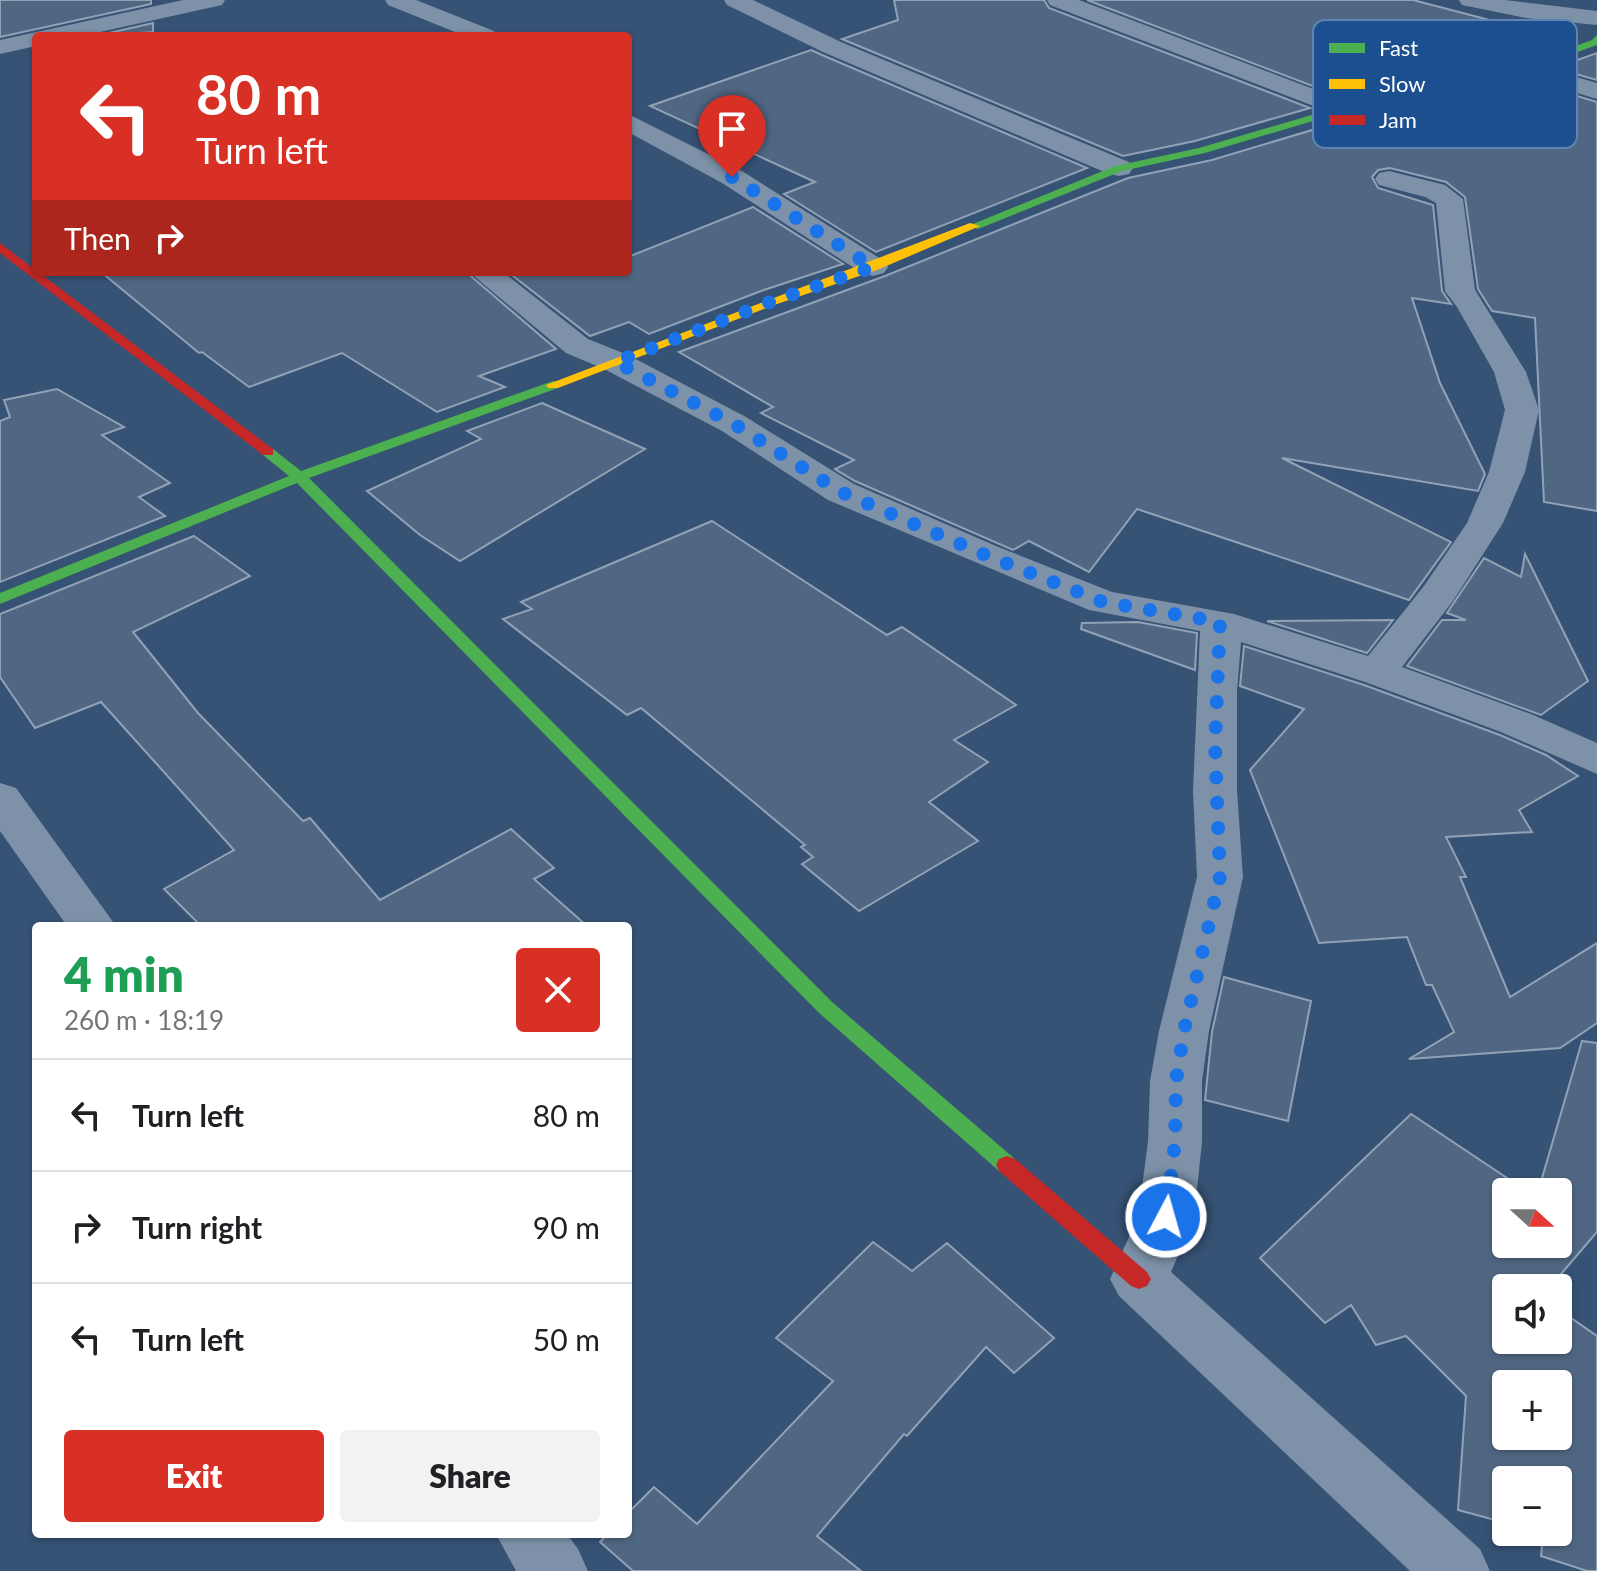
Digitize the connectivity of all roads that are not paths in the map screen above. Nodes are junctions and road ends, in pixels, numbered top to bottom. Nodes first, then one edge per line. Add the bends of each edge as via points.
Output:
1 (214, 0) edge
2 (396, 0) edge
3 (735, 0) edge
4 (1058, 0) edge
5 (1470, 0) edge
6 (67, 9) dead end
7 (1597, 18) edge
8 (101, 31) edge
9 (476, 32) edge
10 (1597, 38) edge
11 (32, 40) edge
12 (0, 47) edge
13 (1577, 49) edge
14 (1577, 85) edge
15 (1597, 91) edge
16 (1313, 97) edge
17 (1313, 117) edge
18 (632, 124) edge
19 (1119, 168) junction
20 (1389, 179) dead end
21 (0, 247) edge
22 (873, 267) junction
23 (32, 274) edge
24 (35, 276) edge
25 (489, 276) edge
26 (616, 362) junction
27 (299, 477) junction
28 (0, 599) edge
29 (1220, 622) junction
30 (1379, 673) junction
31 (1597, 760) edge
32 (0, 798) edge
33 (89, 922) edge
34 (1139, 1279) junction
35 (531, 1538) edge
36 (555, 1571) edge
37 (1457, 1571) edge

1 - 8 street
2 - 9 street
3 - 19 street via 832,47
4 - 16 street
5 - 7 street
6 - 8 street
10 - 13 street
11 - 12 street
14 - 15 street
17 - 19 street via 1201,151
18 - 22 street via 732,177
19 - 22 street
20 - 30 street via 1449,199 1460,291 1510,372 1522,410 1507,472 1485,523
21 - 23 street
22 - 26 street
24 - 27 street
25 - 26 street via 577,346
26 - 27 street
26 - 29 street via 734,424 841,492 983,554 1103,602
27 - 28 street
27 - 34 street via 825,1007
29 - 30 street
29 - 34 street via 1215,745 1220,877 1176,1081 1166,1217
30 - 31 street via 1516,723
32 - 33 street
34 - 37 street
35 - 36 street

